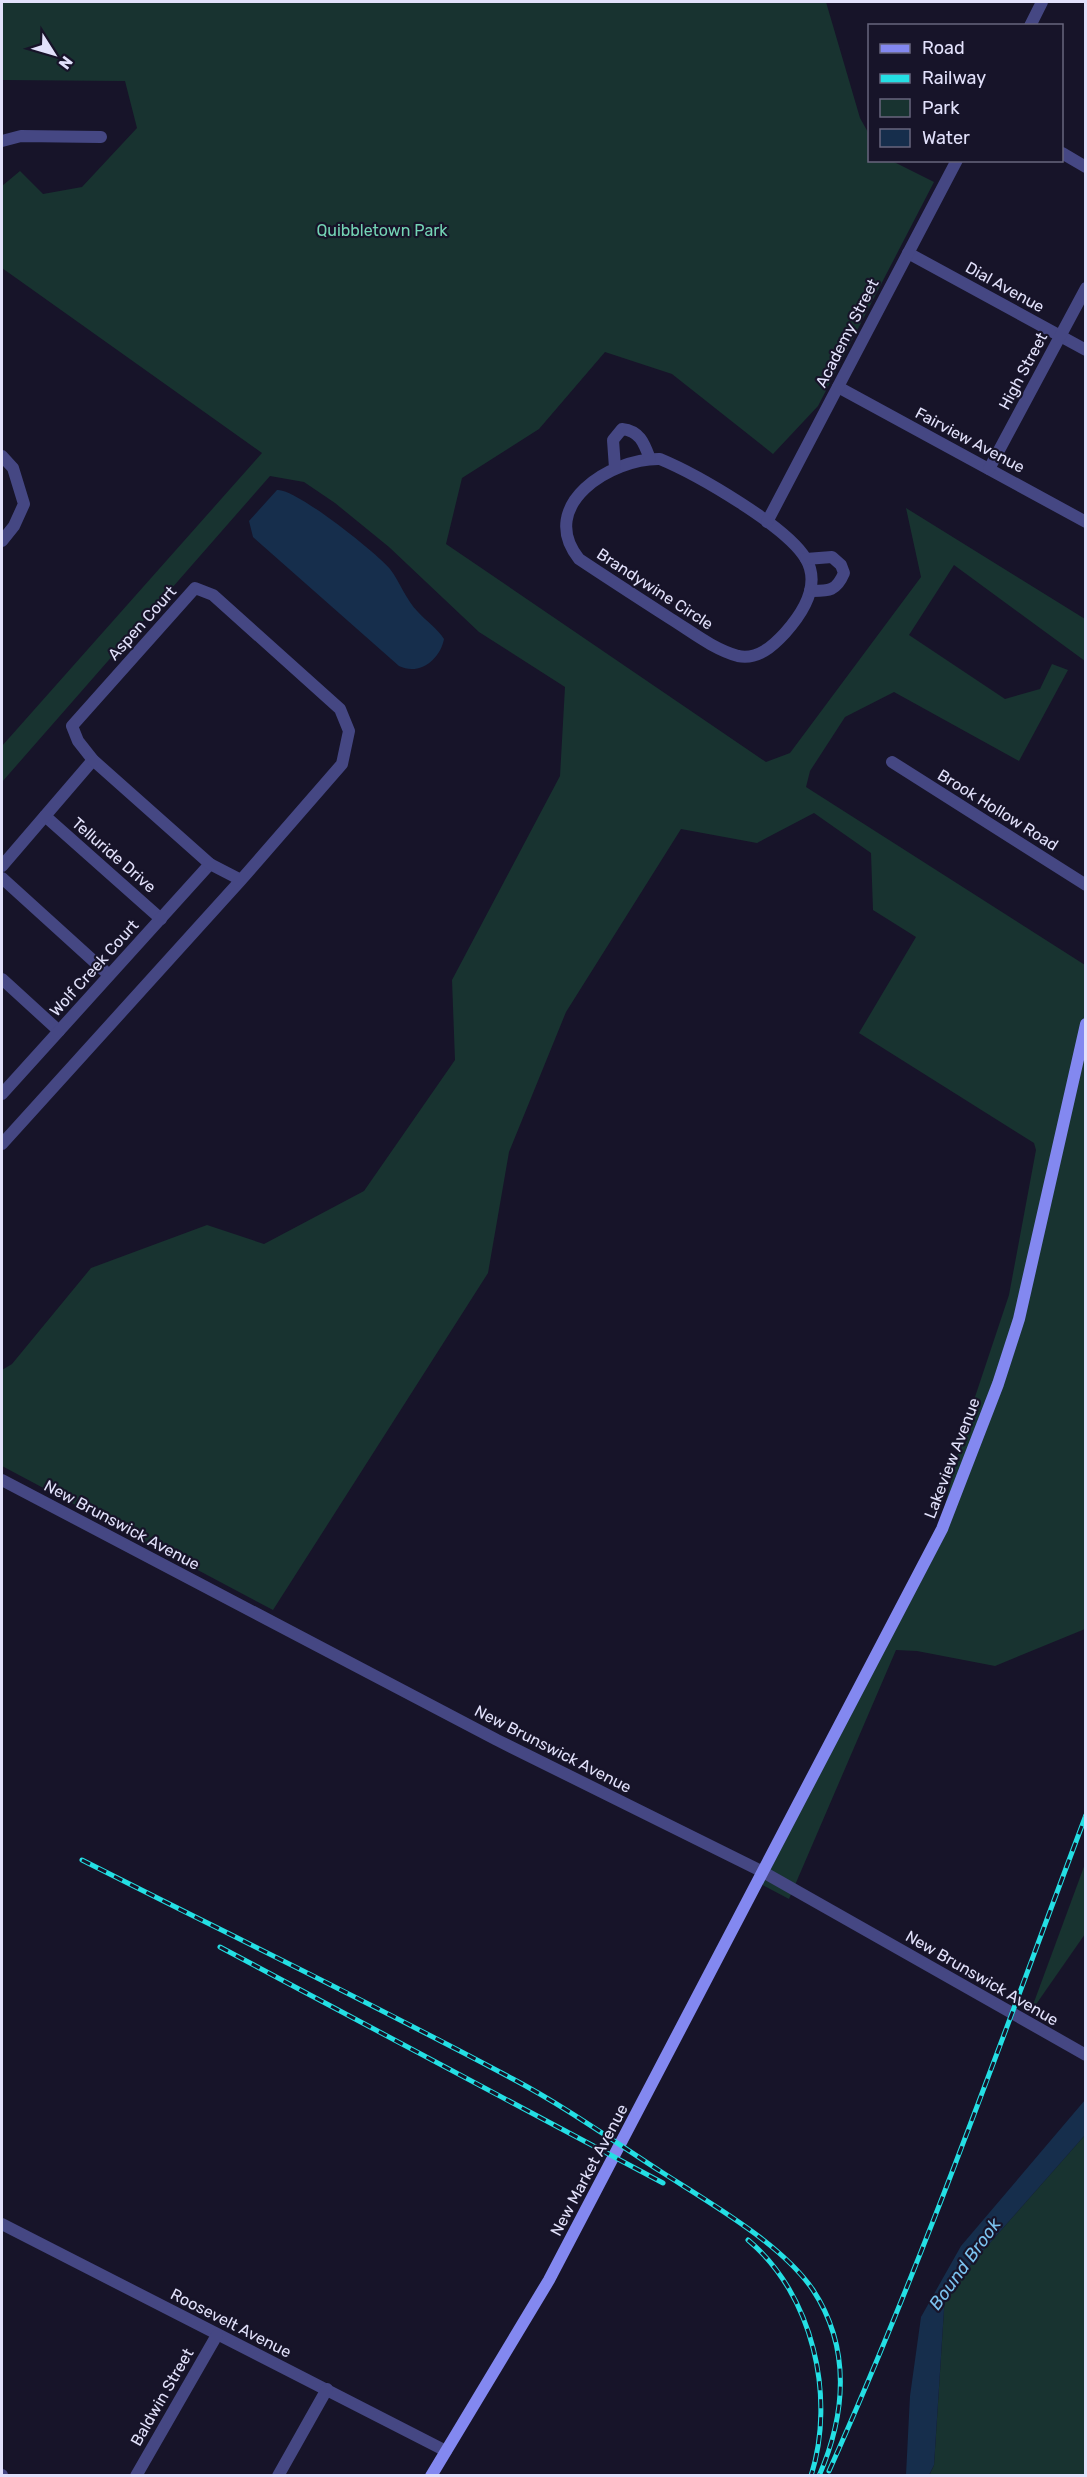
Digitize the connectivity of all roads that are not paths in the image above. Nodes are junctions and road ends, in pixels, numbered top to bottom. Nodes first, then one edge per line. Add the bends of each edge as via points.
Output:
1 (1042, 2) edge
2 (1031, 24) edge
3 (101, 136) dead end
4 (2, 141) edge
5 (1063, 154) edge
6 (956, 162) edge
7 (1086, 167) edge
8 (908, 253) junction
9 (1086, 288) edge
10 (1060, 336) junction
11 (1086, 350) edge
12 (838, 387) junction
13 (2, 456) edge
14 (650, 459) junction
15 (615, 468) junction
16 (990, 469) junction
17 (767, 522) junction
18 (1086, 522) edge
19 (2, 541) edge
20 (806, 559) junction
21 (810, 591) junction
22 (93, 760) junction
23 (892, 762) dead end
24 (45, 816) junction
25 (210, 864) junction
26 (2, 866) edge
27 (2, 878) edge
28 (241, 880) junction
29 (1086, 885) edge
30 (161, 919) junction
31 (109, 975) junction
32 (2, 980) edge
33 (1086, 1024) edge
34 (59, 1031) junction
35 (3, 1088) edge
36 (2, 1144) edge
37 (2, 1480) edge
38 (763, 1872) junction
39 (1086, 2055) edge
40 (2, 2224) edge
41 (217, 2335) junction
42 (327, 2389) junction
43 (446, 2451) junction
44 (136, 2475) edge
45 (278, 2475) edge
46 (431, 2475) edge

1 - 2 street
3 - 4 street via 21,136
5 - 7 street
6 - 8 street, Academy Street
8 - 10 street, Dial Avenue
8 - 12 street, Academy Street
9 - 10 street, High Street
10 - 11 street, Dial Avenue
10 - 16 street, High Street
12 - 16 street, Fairview Avenue
12 - 17 street, Academy Street
13 - 19 street via 13,468 24,504
14 - 15 street, Brandywine Circle
14 - 15 street via 643,441 633,430 622,429 613,440
14 - 17 street, Brandywine Circle via 677,466
15 - 21 street, Brandywine Circle via 588,486 570,507 565,526 572,550 579,559 714,646 741,656 766,651 798,619
16 - 18 street, Fairview Avenue
17 - 20 street, Brandywine Circle
20 - 21 street, Brandywine Circle
20 - 21 street via 832,557 844,573 831,591
22 - 24 street
22 - 25 street, Aspen Court
22 - 28 street, Aspen Court via 72,726 195,588 213,595 340,709 349,731 342,764
23 - 29 street, Brook Hollow Road
24 - 26 street
24 - 30 street, Telluride Drive
25 - 28 street, Aspen Court
25 - 30 street, Wolf Creek Court
27 - 31 street
28 - 36 street, Aspen Court
30 - 31 street, Wolf Creek Court
31 - 34 street, Wolf Creek Court
32 - 34 street
33 - 38 main road, Lakeview Avenue via 1019,1319 971,1457 942,1529
34 - 35 street, Wolf Creek Court
37 - 38 street, New Brunswick Avenue via 497,1740
38 - 39 street, New Brunswick Avenue
38 - 43 main road, New Market Avenue via 553,2273
40 - 41 street, Roosevelt Avenue
41 - 42 street, Roosevelt Avenue
41 - 44 street, Baldwin Street
42 - 43 street, Roosevelt Avenue
42 - 45 street
43 - 46 main road, New Market Avenue

